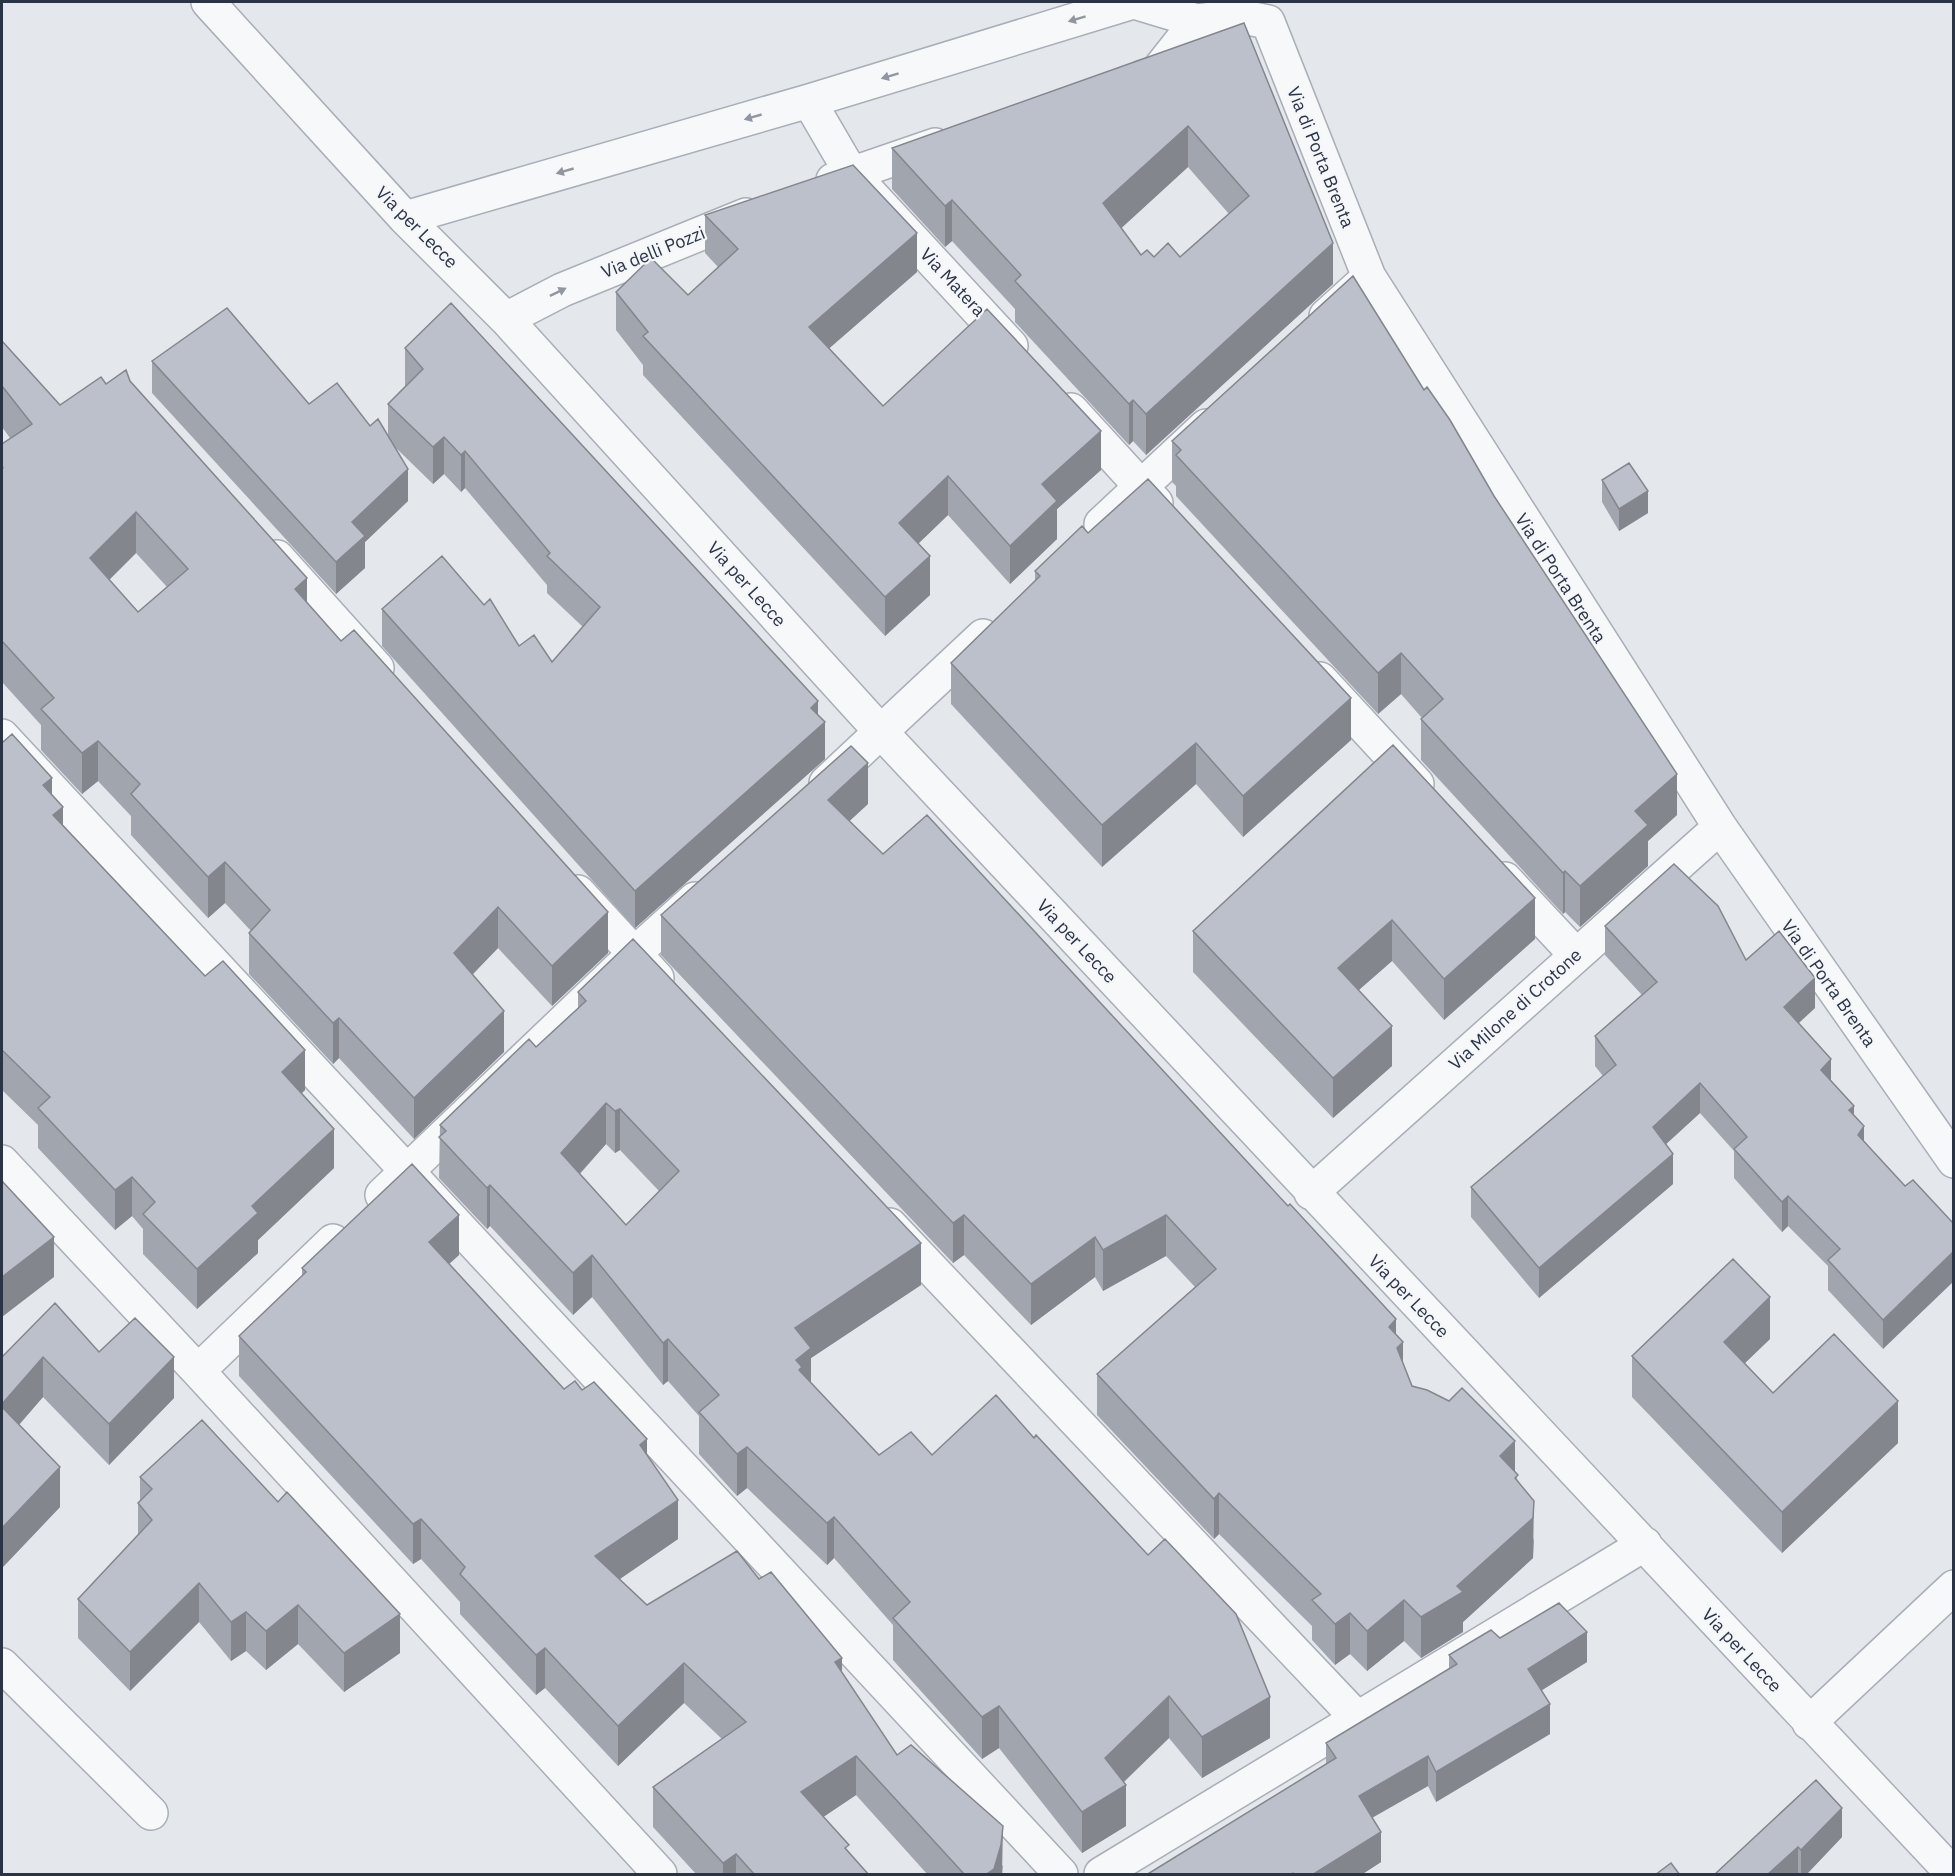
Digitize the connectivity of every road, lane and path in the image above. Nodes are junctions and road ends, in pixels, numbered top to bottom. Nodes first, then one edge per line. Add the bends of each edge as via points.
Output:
1 (208, 2) edge
2 (1133, 2) edge
3 (1197, 21) junction
4 (1111, 87) edge
5 (809, 101) junction
6 (964, 136) edge
7 (851, 172) junction
8 (808, 190) edge
9 (776, 203) edge
10 (405, 218) junction
11 (1369, 277) junction
12 (506, 319) junction
13 (1307, 333) edge
14 (1028, 364) edge
15 (1052, 390) edge
16 (1228, 405) edge
17 (1140, 486) junction
18 (1173, 520) edge
19 (254, 532) edge
20 (1080, 543) edge
21 (1003, 618) edge
22 (1302, 659) edge
23 (397, 690) edge
24 (882, 733) junction
25 (2, 736) edge
26 (802, 804) edge
27 (1439, 807) edge
28 (1720, 827) junction
29 (1487, 859) edge
30 (555, 866) edge
31 (714, 883) edge
32 (634, 954) junction
33 (1576, 955) junction
34 (675, 997) edge
35 (1953, 1161) edge
36 (2, 1162) edge
37 (406, 1172) junction
38 (1311, 1193) junction
39 (872, 1206) edge
40 (198, 1371) junction
41 (1645, 1544) junction
42 (1953, 1587) edge
43 (2, 1665) edge
44 (1357, 1718) junction
45 (1809, 1723) junction
46 (151, 1813) dead end
47 (660, 1875) edge
48 (1061, 1875) edge
49 (1101, 1875) edge
50 (1953, 1875) edge

1 - 10 street, Via per Lecce
2 - 3 street
2 -> 5 street
3 - 4 street via 1156,73
3 - 11 street, Via di Porta Brenta via 1238,16 1268,22
5 - 7 street, Via Matera
5 -> 10 street
6 - 7 street
7 - 8 street
7 - 14 street, Via Matera
12 -> 9 street, Via delli Pozzi via 562,290
10 - 12 street, Via per Lecce
11 - 13 street
11 - 28 street, Via di Porta Brenta
12 - 24 street, Via per Lecce
15 - 17 street
16 - 17 street
17 - 18 street
17 - 20 street
19 - 23 street
21 - 24 street
22 - 27 street
24 - 26 street
24 - 38 street, Via per Lecce
25 - 37 street
28 - 33 street, Via Milone di Crotone
28 - 35 street, Via di Porta Brenta
29 - 33 street
30 - 32 street
31 - 32 street
32 - 34 street
32 - 37 street
33 - 38 street, Via Milone di Crotone
36 - 40 street
37 - 40 street
37 - 48 street
38 - 41 street, Via per Lecce
39 - 44 street
40 - 47 street
41 - 44 street
41 - 45 street, Via per Lecce
42 - 45 street
43 - 46 street
44 - 49 street
45 - 50 street, Via per Lecce

